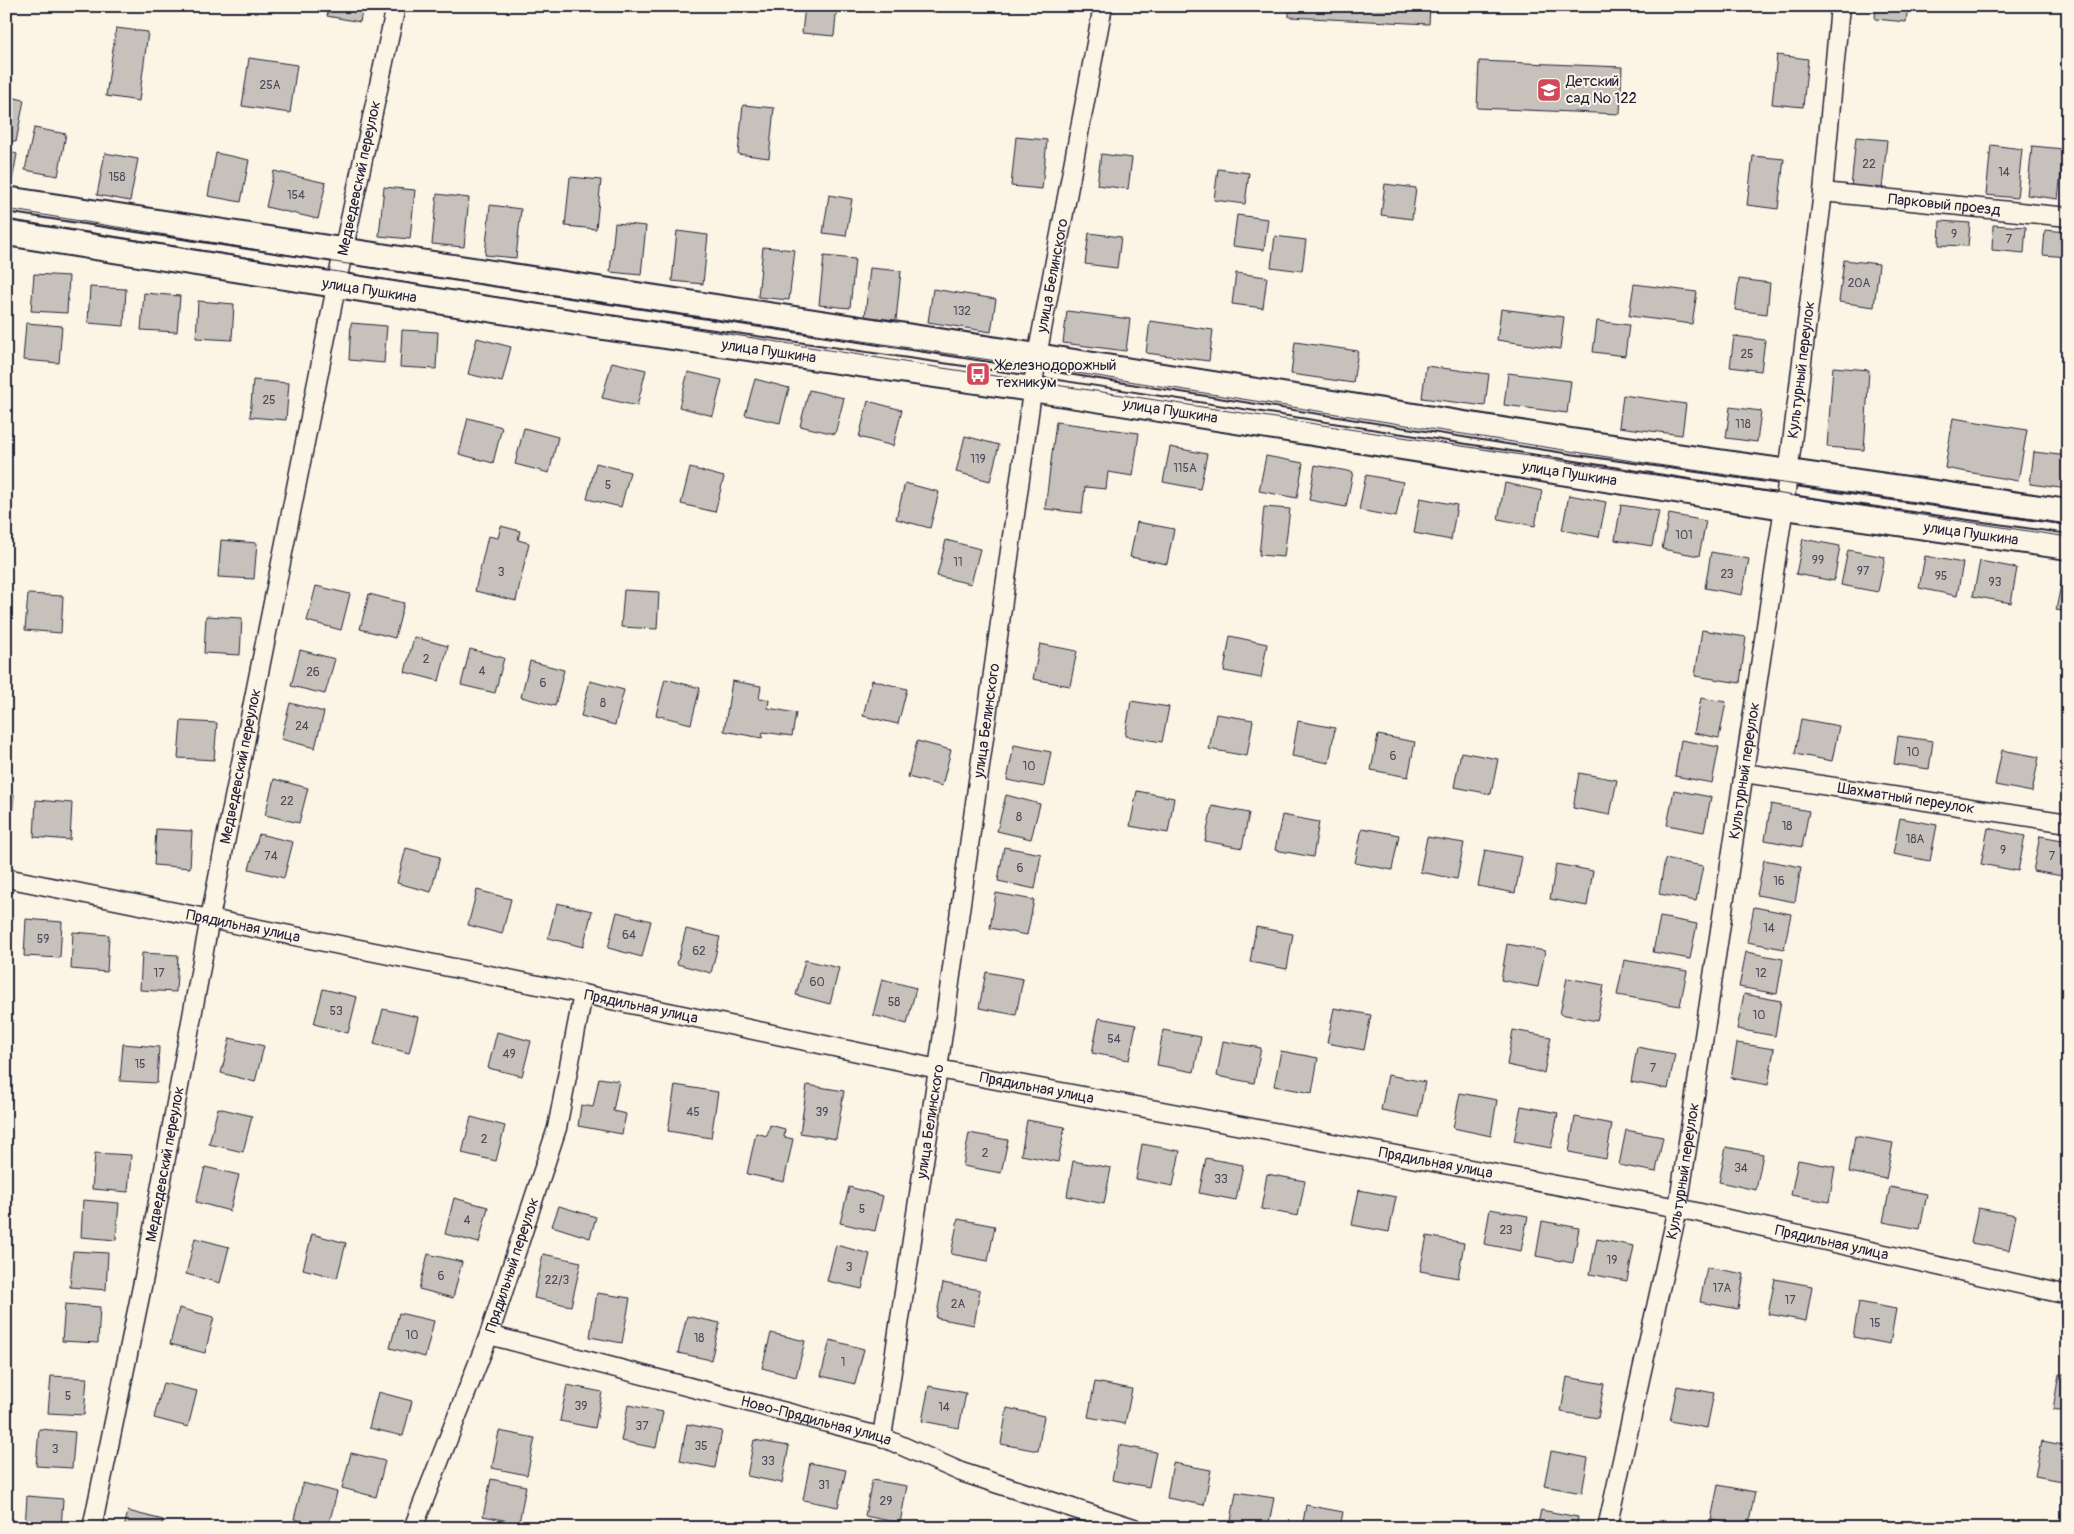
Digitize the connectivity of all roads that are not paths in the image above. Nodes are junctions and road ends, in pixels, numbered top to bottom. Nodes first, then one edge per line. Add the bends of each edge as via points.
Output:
1 (396, 6) edge
2 (1103, 6) edge
3 (1840, 6) edge
4 (1823, 192) junction
5 (6, 199) edge
6 (2068, 217) edge
7 (6, 233) edge
8 (343, 252) junction
9 (337, 286) junction
10 (1037, 356) junction
11 (1032, 388) junction
12 (1788, 472) junction
13 (1784, 507) junction
14 (2068, 512) edge
15 (2068, 547) edge
16 (1744, 773) junction
17 (2068, 823) edge
18 (6, 878) edge
19 (210, 918) junction
20 (583, 994) junction
21 (938, 1069) junction
22 (1678, 1208) junction
23 (2068, 1295) edge
24 (489, 1335) junction
25 (882, 1437) junction
26 (92, 1528) edge
27 (413, 1528) edge
28 (1134, 1528) edge
29 (1607, 1528) edge

1 - 8 street, Медведевский переулок
2 - 10 street, улица Белинского
3 - 4 street, Культурный переулок
4 - 6 street, Парковый проезд
4 - 12 street, Культурный переулок
5 - 8 main road, улица Пушкина
7 - 9 main road, улица Пушкина
8 - 9 street, Медведевский переулок
8 - 10 main road, улица Пушкина
9 - 11 main road, улица Пушкина
9 - 19 street, Медведевский переулок
10 - 11 street, улица Белинского
10 - 12 main road, улица Пушкина via 1570,441
11 - 13 main road, улица Пушкина
11 - 21 street, улица Белинского
12 - 13 street, Культурный переулок
12 - 14 main road, улица Пушкина
13 - 15 main road, улица Пушкина
13 - 16 street, Культурный переулок
16 - 17 street, Шахматный переулок
16 - 22 street, Культурный переулок
18 - 19 street, Прядильная улица
19 - 20 street, Прядильная улица
19 - 26 street, Медведевский переулок via 145,1272
20 - 21 street, Прядильная улица
20 - 24 street, Прядильный переулок via 557,1128
21 - 22 street, Прядильная улица
21 - 25 street, улица Белинского
22 - 23 street, Прядильная улица
22 - 29 street, Культурный переулок
24 - 25 street, Ново-Прядильная улица
24 - 27 street, Прядильный переулок
25 - 28 street, Ново-Прядильная улица via 961,1472

